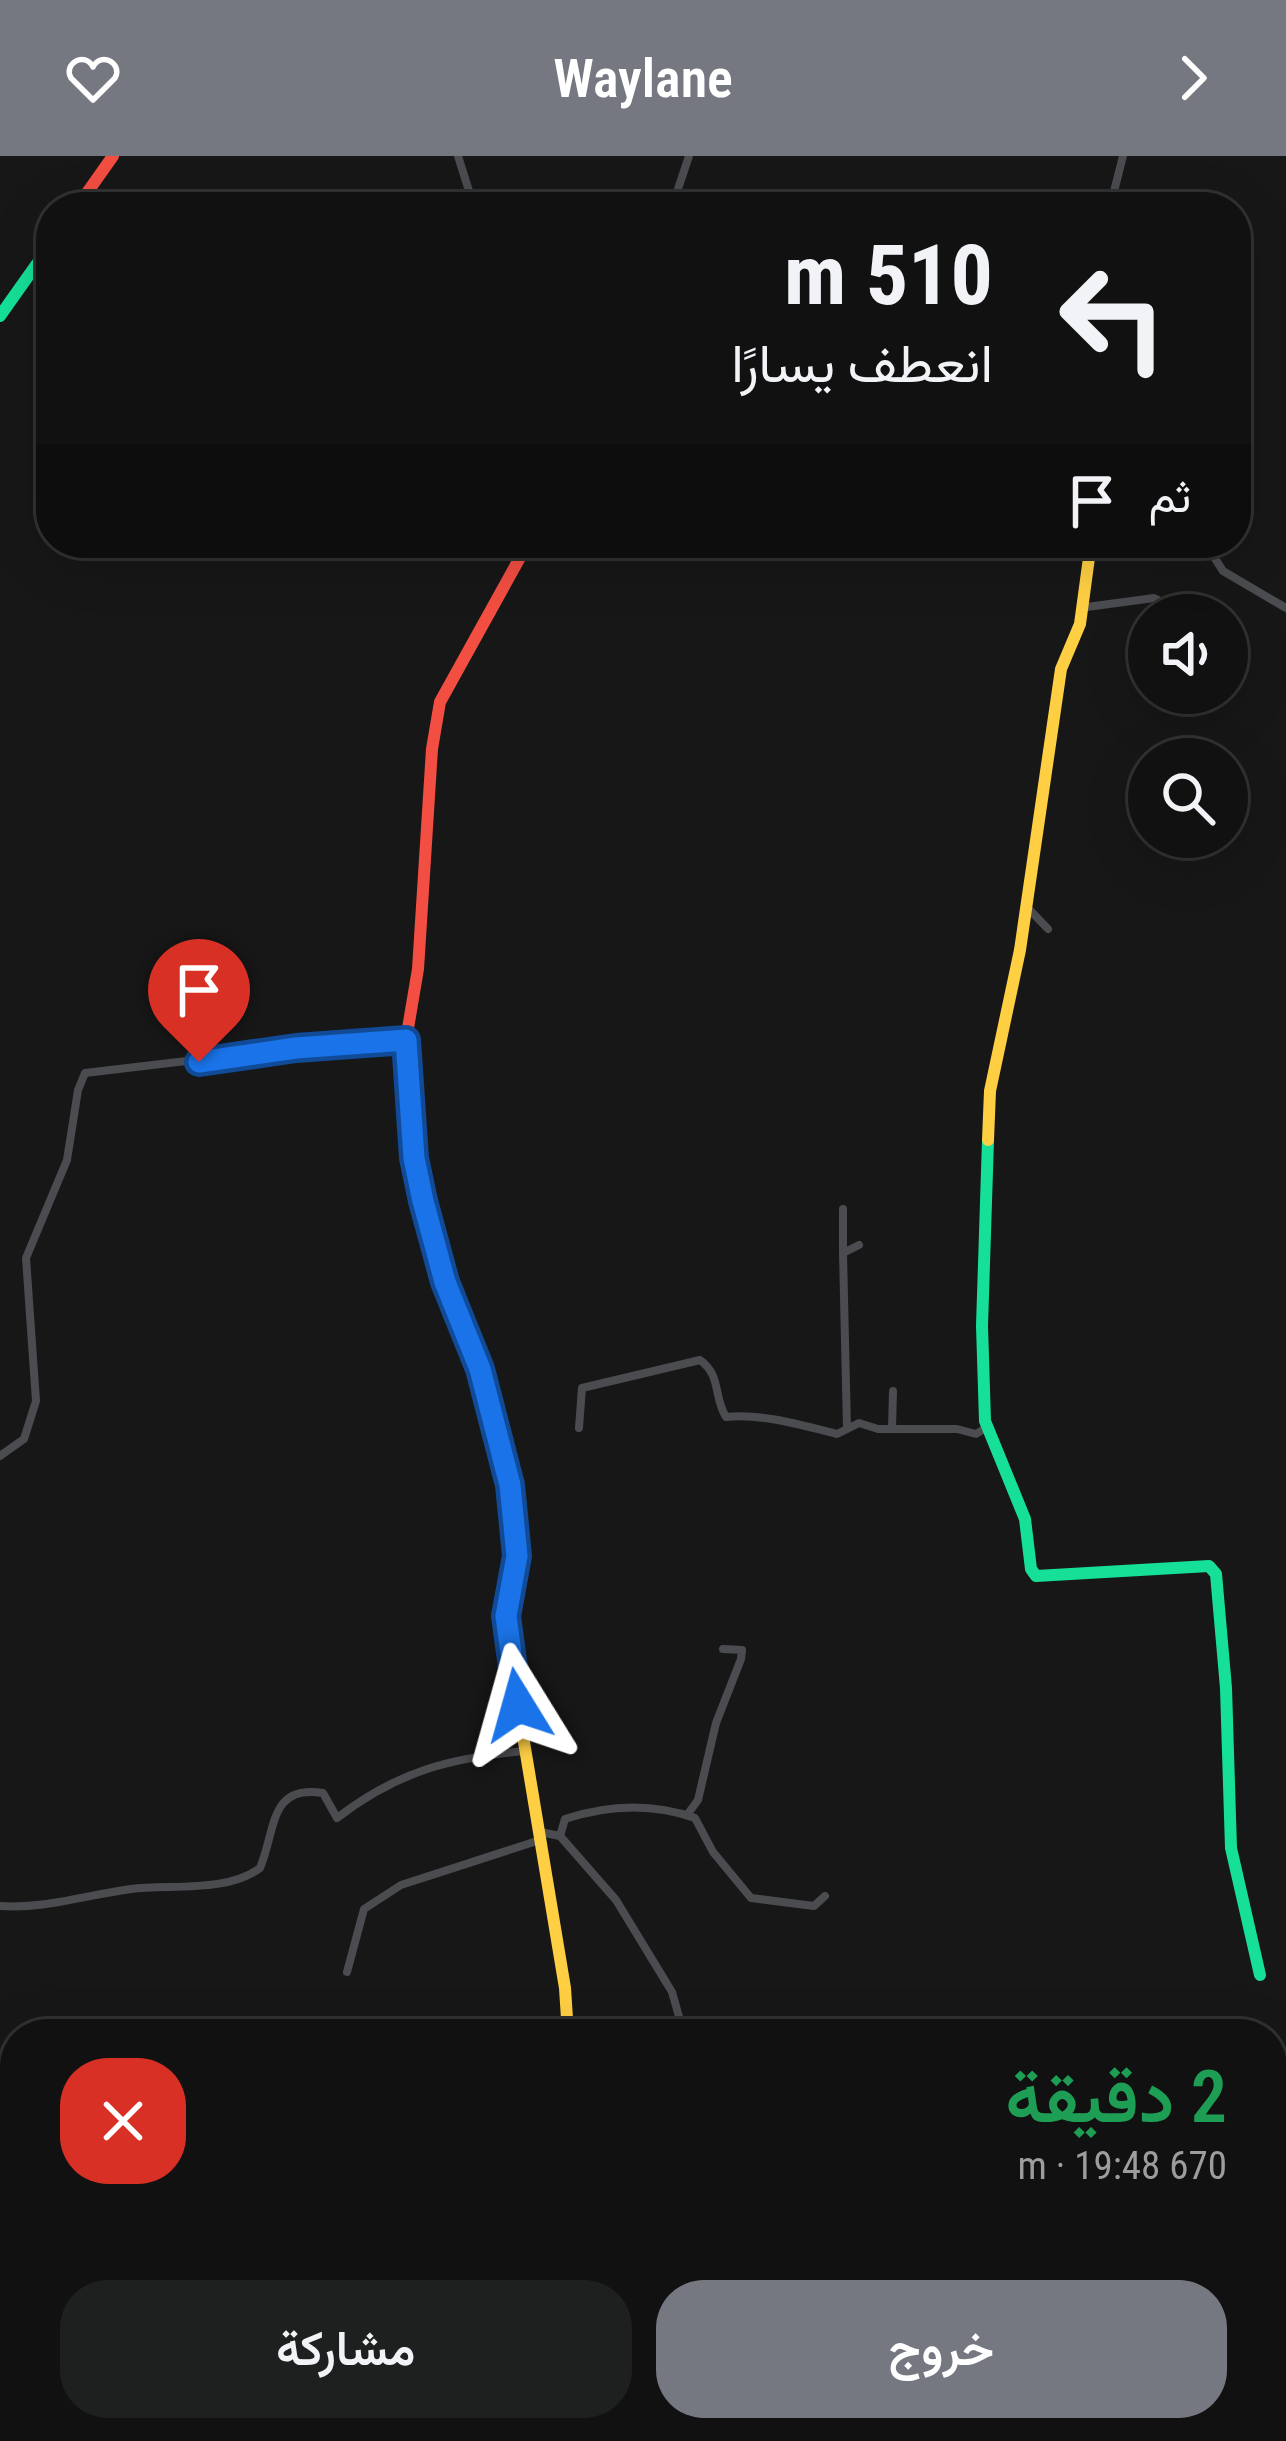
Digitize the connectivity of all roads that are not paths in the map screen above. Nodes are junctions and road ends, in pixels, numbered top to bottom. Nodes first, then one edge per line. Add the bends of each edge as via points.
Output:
1 (113, 156) edge
2 (458, 156) edge
3 (689, 156) edge
4 (1123, 156) edge
5 (88, 192) edge
6 (469, 192) edge
7 (677, 192) edge
8 (1114, 192) edge
9 (36, 265) edge
10 (0, 316) edge
11 (519, 558) edge
12 (1090, 558) edge
13 (1215, 558) edge
14 (1128, 602) edge
15 (1285, 605) edge
16 (1087, 608) junction
17 (1024, 904) junction
18 (1048, 929) dead end
19 (406, 1040) junction
20 (843, 1209) dead end
21 (859, 1245) dead end
22 (843, 1252) junction
23 (892, 1391) dead end
24 (989, 1426) junction
25 (578, 1428) dead end
26 (847, 1429) junction
27 (892, 1429) junction
28 (0, 1456) edge
29 (723, 1649) dead end
30 (525, 1751) junction
31 (687, 1816) junction
32 (560, 1835) junction
33 (539, 1836) junction
34 (825, 1896) dead end
35 (0, 1906) edge
36 (347, 1972) dead end
37 (1260, 1975) dead end
38 (566, 2019) edge
39 (680, 2019) edge

1 - 5 street
2 - 6 street
3 - 7 street
4 - 8 street
9 - 10 street
11 - 19 street via 440,702
12 - 16 street
13 - 15 street via 1223,571
14 - 16 street
16 - 17 street via 1060,670
17 - 18 street
17 - 24 street via 990,1091 982,1326
19 - 28 street via 86,1073 67,1160 26,1258 36,1401 24,1439
19 - 30 street via 423,1201 510,1485 517,1556 506,1616
20 - 22 street
21 - 22 street
22 - 26 street
23 - 27 street
24 - 27 street via 976,1434
24 - 37 street via 1025,1519 1036,1576 1209,1566 1216,1574 1231,1848
25 - 26 street via 582,1388 700,1360 718,1382 726,1417
26 - 27 street
29 - 31 street via 742,1649 741,1659
30 - 33 street
30 - 35 street via 430,1766 337,1818 323,1792 293,1793 280,1804 260,1868 239,1878
31 - 32 street via 600,1808 565,1819
31 - 34 street via 751,1898 814,1906
32 - 33 street
32 - 39 street via 616,1900
33 - 36 street via 401,1885 364,1909
33 - 38 street

